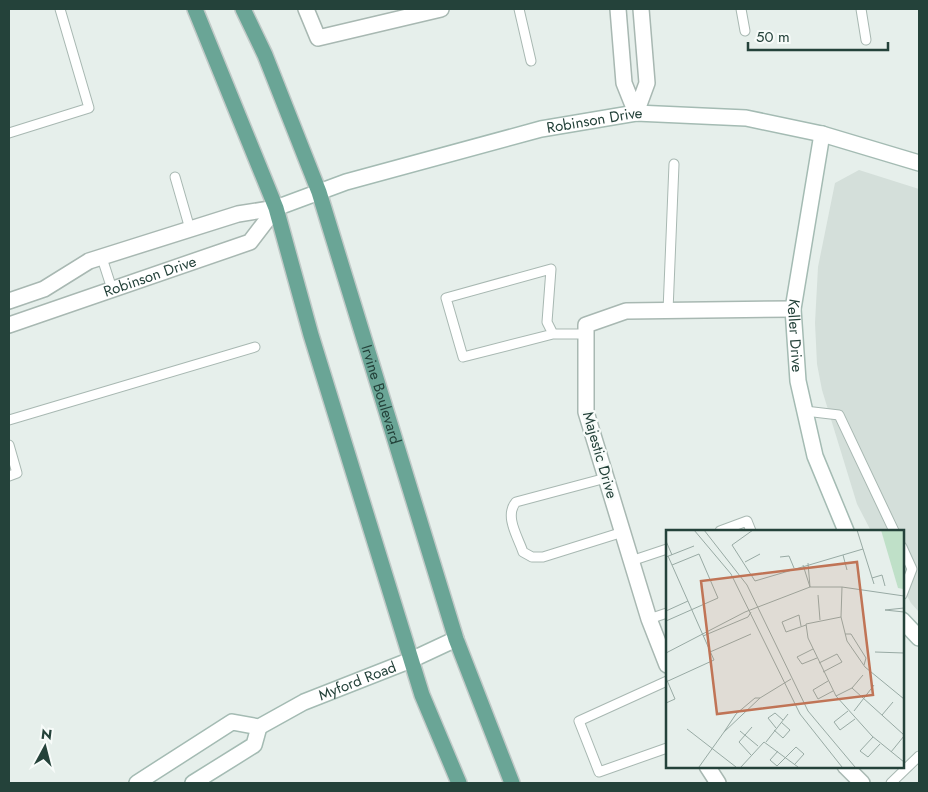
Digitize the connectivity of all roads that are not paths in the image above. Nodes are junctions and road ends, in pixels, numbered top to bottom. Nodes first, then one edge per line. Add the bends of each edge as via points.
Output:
1 (60, 9) edge
2 (194, 9) edge
3 (242, 9) edge
4 (306, 9) edge
5 (441, 9) edge
6 (519, 9) edge
7 (618, 9) edge
8 (641, 9) edge
9 (741, 9) edge
10 (861, 9) edge
11 (745, 31) dead end
12 (866, 40) dead end
13 (532, 61) dead end
14 (636, 114) junction
15 (9, 133) edge
16 (822, 134) junction
17 (919, 163) edge
18 (674, 164) dead end
19 (175, 178) dead end
20 (319, 192) junction
21 (276, 208) junction
22 (190, 229) junction
23 (102, 258) junction
24 (112, 289) junction
25 (9, 301) edge
26 (793, 310) junction
27 (668, 311) junction
28 (9, 325) edge
29 (553, 334) junction
30 (586, 334) junction
31 (255, 347) dead end
32 (805, 411) junction
33 (9, 420) edge
34 (9, 445) edge
35 (9, 476) edge
36 (606, 478) junction
37 (723, 530) edge
38 (751, 530) edge
39 (846, 530) edge
40 (894, 530) edge
41 (623, 532) junction
42 (666, 549) edge
43 (903, 550) edge
44 (631, 561) junction
45 (903, 592) edge
46 (666, 612) edge
47 (650, 619) junction
48 (903, 621) edge
49 (919, 638) edge
50 (456, 639) junction
51 (411, 660) junction
52 (666, 663) edge
53 (666, 681) edge
54 (259, 727) junction
55 (666, 748) edge
56 (919, 756) edge
57 (710, 767) edge
58 (846, 767) edge
59 (137, 783) edge
60 (193, 783) edge
61 (459, 783) edge
62 (512, 783) edge
63 (718, 783) edge
64 (862, 783) edge
65 (891, 783) edge

1 - 15 lane via 89,108
2 - 21 main road
3 - 20 main road, Irvine Boulevard via 265,55
4 - 5 street via 318,38
6 - 13 lane
7 - 14 street via 624,84
8 - 14 street via 647,83
9 - 11 lane
10 - 12 lane
14 - 16 street, Robinson Drive via 746,118
14 - 20 street, Robinson Drive via 541,129
16 - 17 street, Robinson Drive
16 - 26 street, Keller Drive
18 - 27 lane
19 - 22 lane
20 - 21 street, Robinson Drive
20 - 50 main road, Irvine Boulevard
21 - 22 street, Robinson Drive via 238,214
21 - 24 street, Robinson Drive via 250,242
21 - 51 main road via 311,334
22 - 23 street, Robinson Drive
23 - 24 lane
23 - 25 street, Robinson Drive via 89,261 44,289
24 - 28 street, Robinson Drive
26 - 27 street
26 - 32 street, Keller Drive via 798,381
27 - 30 street via 626,311 586,325
29 - 29 lane via 463,357 446,298 551,268 547,322
29 - 30 lane
30 - 36 street, Majestic Drive via 586,412
31 - 33 lane
32 - 39 street, Keller Drive via 815,456
32 - 40 lane via 839,415
34 - 35 lane via 17,473
36 - 41 street, Majestic Drive
36 - 41 lane via 516,502 510,516 523,552 532,557 543,557
37 - 38 lane via 747,522
41 - 44 street, Majestic Drive
42 - 44 lane
43 - 45 lane via 912,569
44 - 47 street, Majestic Drive
46 - 47 lane
47 - 52 street, Majestic Drive
48 - 49 street
50 - 51 street, Myford Road
50 - 62 main road, Irvine Boulevard
51 - 54 street, Myford Road via 304,702
51 - 61 main road
53 - 55 lane via 580,721 599,772
54 - 59 street via 232,722
54 - 60 street via 254,745
56 - 65 lane
57 - 63 street
58 - 64 street

